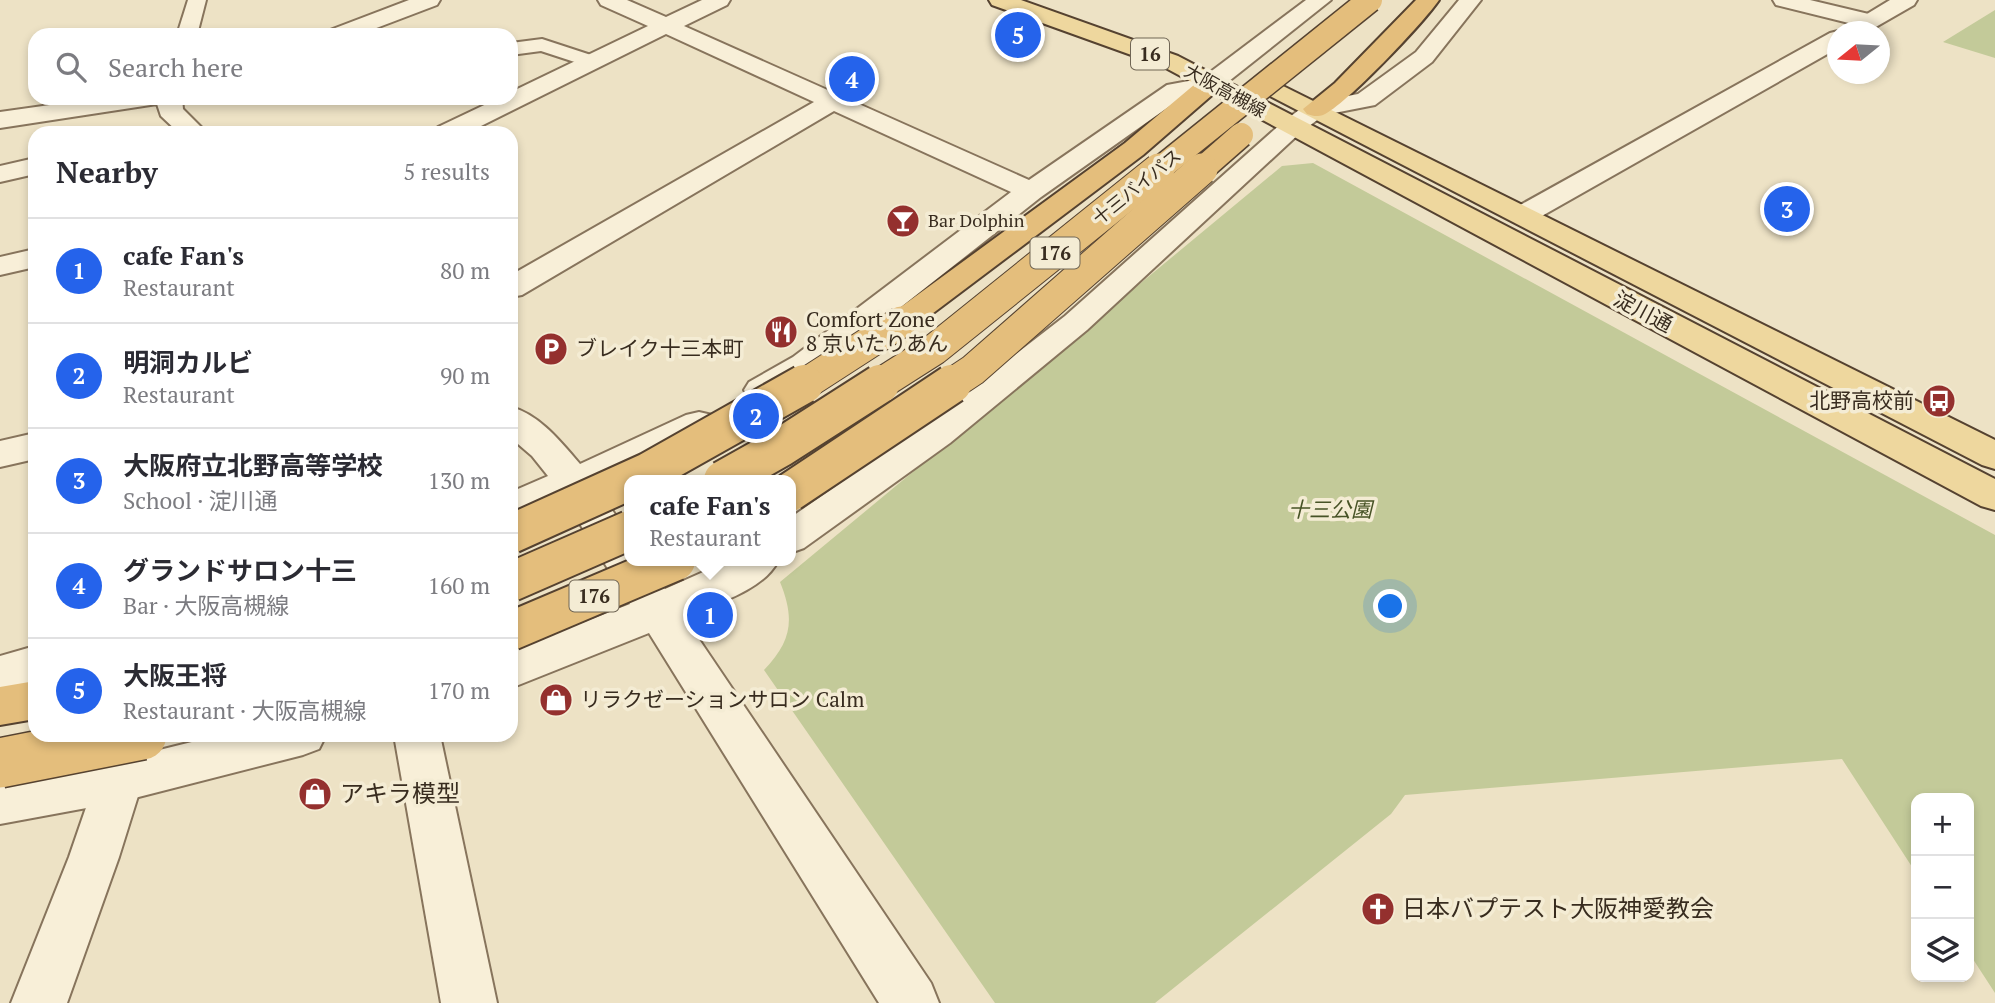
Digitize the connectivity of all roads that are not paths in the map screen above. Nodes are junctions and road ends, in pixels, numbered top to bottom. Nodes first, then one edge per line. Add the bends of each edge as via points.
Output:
1 (197, 0) edge
2 (429, 0) edge
3 (609, 0) edge
4 (719, 0) edge
5 (1000, 0) edge
6 (1045, 0) edge
7 (1320, 0) edge
8 (1370, 0) edge
9 (1385, 0) edge
10 (1428, 0) edge
11 (1470, 0) edge
12 (1784, 0) edge
13 (1906, 0) edge
14 (1845, 21) edge
15 (1868, 21) edge
16 (665, 26) junction
17 (189, 28) edge
18 (356, 28) edge
19 (1827, 44) edge
20 (518, 48) edge
21 (590, 61) junction
22 (1222, 76) junction
23 (518, 97) edge
24 (834, 101) junction
25 (104, 105) edge
26 (170, 105) edge
27 (503, 105) edge
28 (1304, 118) junction
29 (0, 120) edge
30 (185, 126) edge
31 (461, 126) edge
32 (28, 168) edge
33 (0, 174) edge
34 (1031, 191) junction
35 (1523, 215) junction
36 (28, 260) edge
37 (0, 266) edge
38 (518, 284) edge
39 (518, 425) edge
40 (28, 448) edge
41 (0, 454) edge
42 (1995, 456) edge
43 (641, 475) edge
44 (732, 475) edge
45 (573, 481) junction
46 (624, 483) edge
47 (796, 488) edge
48 (1995, 496) edge
49 (518, 504) edge
50 (518, 531) edge
51 (624, 532) edge
52 (796, 533) edge
53 (624, 560) edge
54 (628, 566) edge
55 (664, 566) edge
56 (751, 566) edge
57 (518, 579) edge
58 (657, 611) junction
59 (518, 628) edge
60 (28, 666) edge
61 (518, 667) edge
62 (0, 674) edge
63 (28, 701) edge
64 (0, 706) edge
65 (108, 742) edge
66 (249, 742) edge
67 (417, 742) edge
68 (127, 758) edge
69 (0, 764) edge
70 (0, 802) edge
71 (39, 1003) edge
72 (469, 1003) edge
73 (911, 1003) edge

1 - 17 street
2 - 18 street
3 - 16 street
4 - 16 street
5 - 22 main road, 大阪高槻線 / 16
6 - 22 main road, 大阪高槻線 / 16 via 1183,47
7 - 22 street
8 - 44 highway, 十三バイパス / 176, bridge via 935,349
9 - 47 highway, 176, bridge via 1371,21 973,370
10 - 28 highway via 1344,88
11 - 28 street via 1424,57 1366,100
12 - 14 street
13 - 15 street
16 - 21 street
16 - 24 street
19 - 35 street
20 - 21 street via 542,45
21 - 23 street
22 - 28 main road, 大阪高槻線 / 16
22 - 34 street via 1176,90
22 - 43 highway, 176, bridge via 1134,149 901,322 768,407
24 - 34 street
24 - 38 street
25 - 29 street
26 - 30 street
27 - 31 street
28 - 35 main road, 淀川通
28 - 48 main road, 淀川通
28 - 52 street via 1076,323 937,434
32 - 33 street
34 - 45 street via 805,365 697,426
35 - 42 main road, 淀川通
36 - 37 street
39 - 45 street via 545,447
40 - 41 street
45 - 49 street
45 - 53 street
46 - 50 highway, 176, bridge
51 - 57 highway, 176, bridge
54 - 58 street
55 - 59 highway, 176, bridge
56 - 58 street
58 - 61 street
58 - 73 street
60 - 62 street
63 - 64 highway
65 - 69 highway, bridge
66 - 68 street
67 - 72 street
68 - 70 street
68 - 71 street

